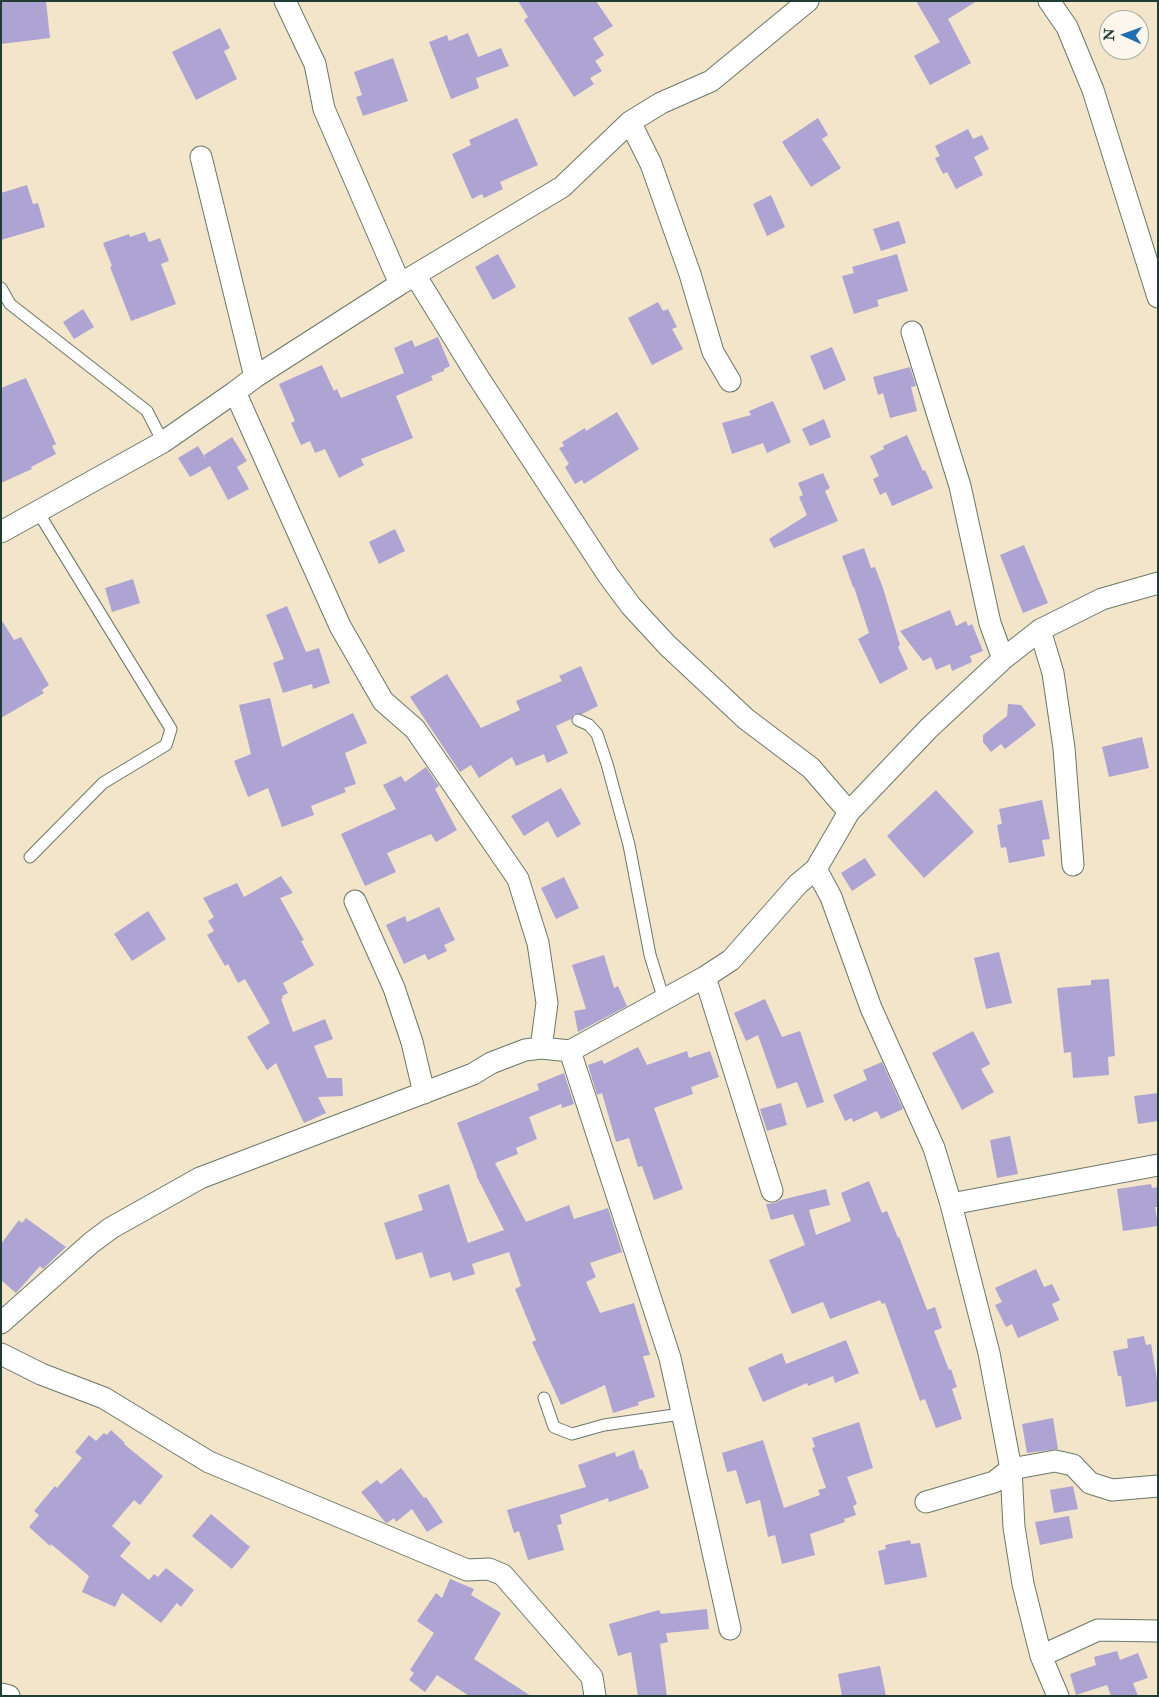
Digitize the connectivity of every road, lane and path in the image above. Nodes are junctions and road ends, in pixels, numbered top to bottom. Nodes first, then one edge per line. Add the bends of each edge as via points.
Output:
1 (285, 1) edge
2 (808, 1) edge
3 (1049, 1) edge
4 (630, 122) junction
5 (201, 157) dead end
6 (408, 279) junction
7 (1, 288) edge
8 (1158, 297) edge
9 (912, 332) dead end
10 (255, 377) junction
11 (730, 381) dead end
12 (235, 392) junction
13 (163, 442) junction
14 (38, 512) junction
15 (1, 532) edge
16 (1158, 583) edge
17 (1040, 630) junction
18 (1003, 659) junction
19 (578, 720) dead end
20 (849, 812) junction
21 (30, 857) dead end
22 (1073, 865) dead end
23 (816, 869) junction
24 (354, 901) dead end
25 (705, 977) junction
26 (664, 1000) junction
27 (541, 1048) junction
28 (570, 1050) junction
29 (424, 1092) junction
30 (1158, 1165) edge
31 (772, 1191) dead end
32 (951, 1204) junction
33 (1, 1323) edge
34 (1, 1354) edge
35 (544, 1398) dead end
36 (681, 1414) junction
37 (1011, 1469) junction
38 (1158, 1486) edge
39 (926, 1502) dead end
40 (730, 1629) dead end
41 (1158, 1631) edge
42 (1041, 1656) junction
43 (1, 1694) edge
44 (9, 1696) edge
45 (596, 1696) edge
46 (1058, 1696) edge

1 - 6 street via 315,64 324,109
2 - 4 street via 710,81 661,103
3 - 8 street via 1066,27 1093,90
4 - 6 street via 562,186
4 - 11 street via 651,164 690,274 713,352
5 - 10 street
6 - 10 street
6 - 20 street via 631,606 667,645 746,719 811,768
7 - 13 lane via 10,304 146,411
9 - 18 street via 960,486 990,623
10 - 12 street
12 - 13 street
12 - 27 street via 340,626 378,693 415,729 518,879 538,943 547,1003
13 - 14 street
14 - 15 street
14 - 21 lane via 171,729 166,745 103,784
16 - 17 street via 1102,599
17 - 18 street
17 - 22 street via 1053,674 1064,748
18 - 20 street via 930,728
19 - 26 lane via 588,724 597,734 607,764 630,845 650,955
20 - 23 street
23 - 25 street via 798,884 732,960
23 - 32 street via 831,898 871,1008 934,1148
24 - 29 street via 394,988
25 - 26 street
25 - 31 street
26 - 28 street
27 - 28 street
27 - 29 street via 525,1050
28 - 36 street via 670,1358
29 - 33 street via 200,1178 111,1228
30 - 32 street
32 - 37 street via 989,1353
34 - 45 street via 41,1374 104,1398 209,1462 467,1570 489,1569 503,1575 592,1677
35 - 36 lane via 554,1427 572,1434 604,1425
36 - 40 street
37 - 38 street via 1056,1461 1073,1465 1090,1483 1112,1490
37 - 39 street via 994,1482
37 - 42 street via 1014,1527 1023,1584
41 - 42 street via 1098,1630
42 - 46 street
43 - 44 street

